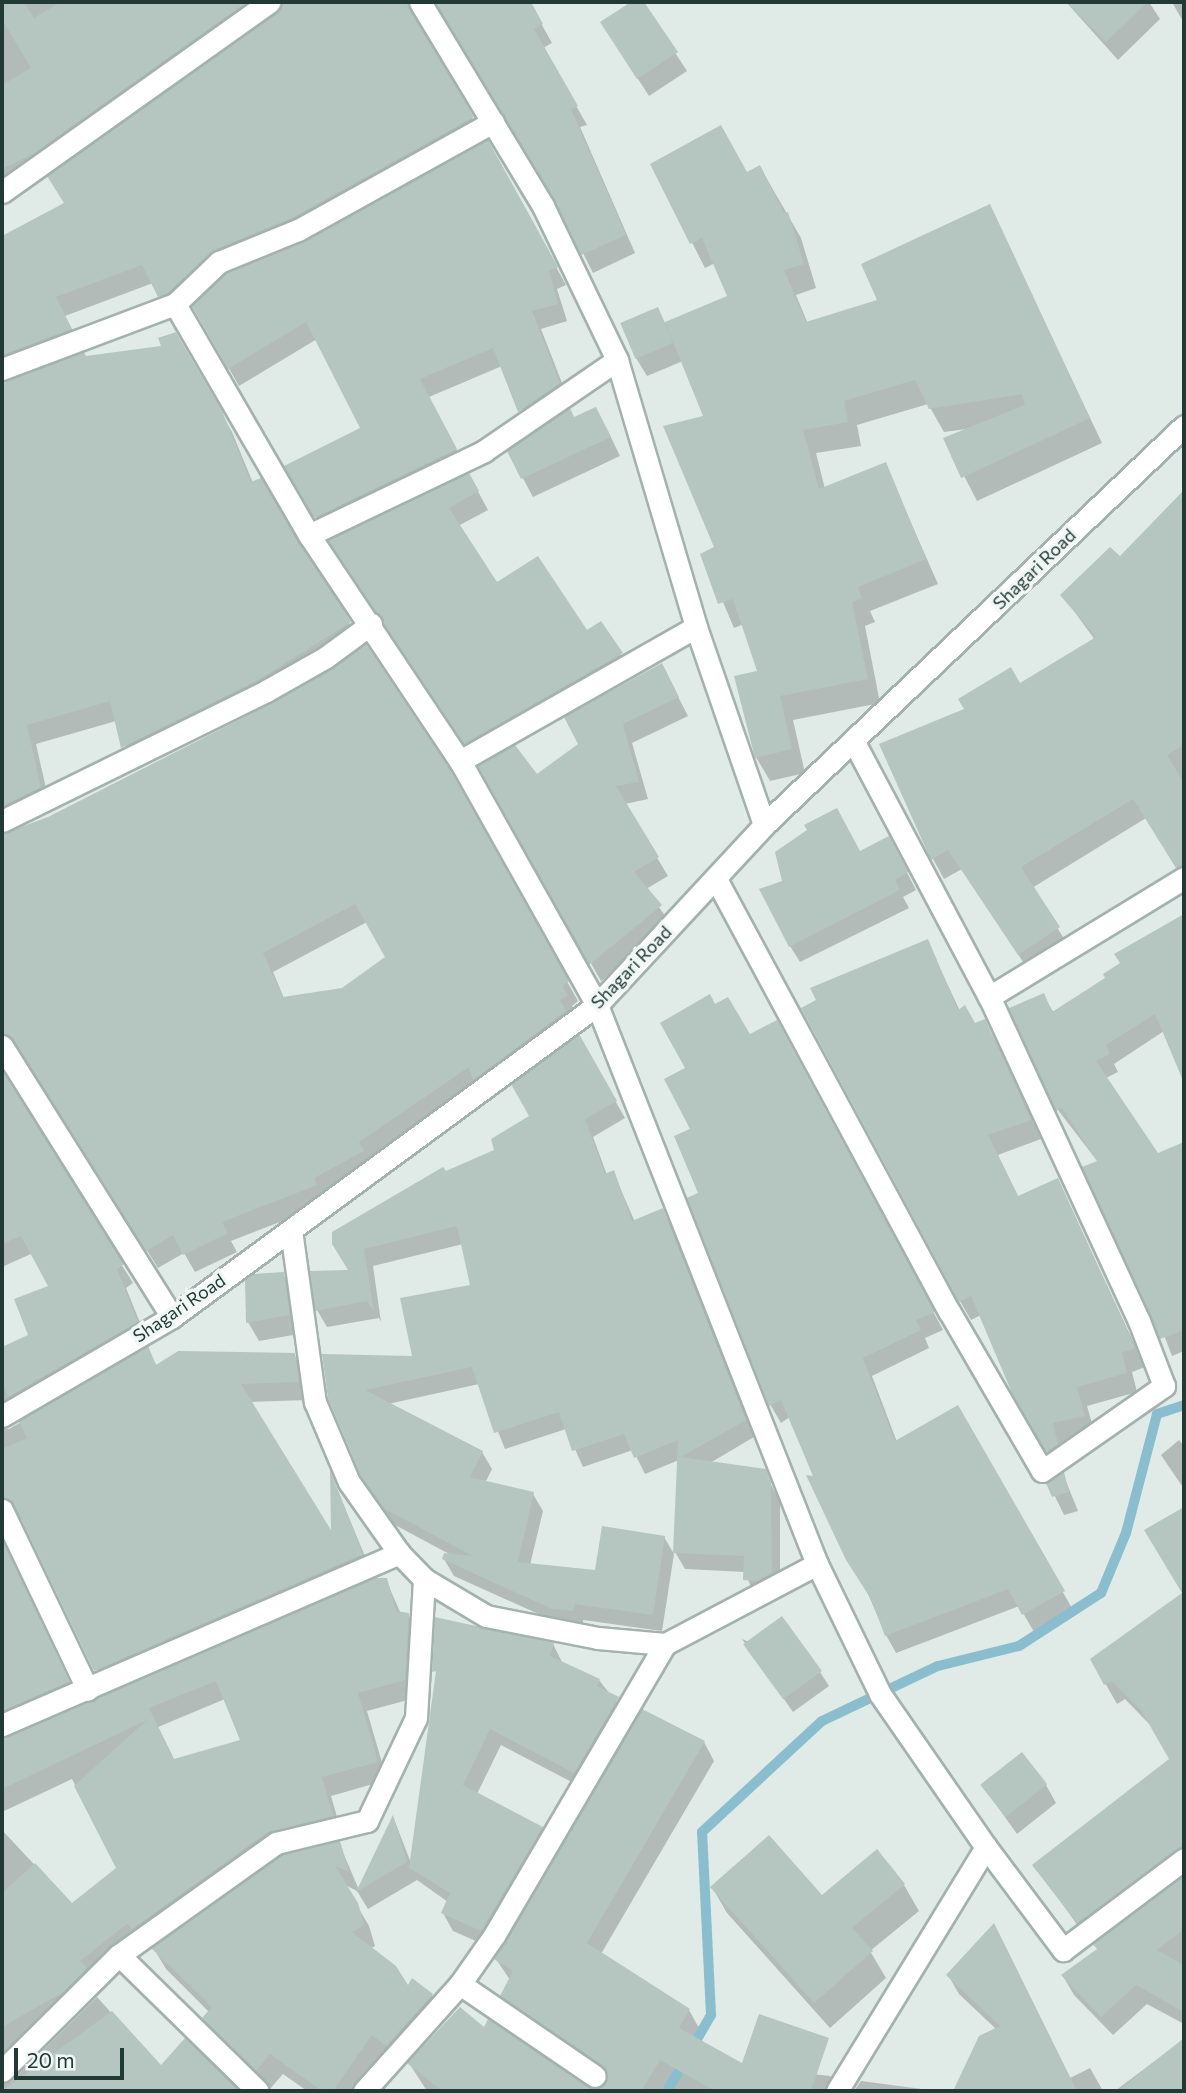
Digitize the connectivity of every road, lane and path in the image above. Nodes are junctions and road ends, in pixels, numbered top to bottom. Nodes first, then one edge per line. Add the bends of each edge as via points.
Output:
1 (269, 2) edge
2 (420, 2) edge
3 (493, 122) junction
4 (2, 192) edge
5 (175, 304) junction
6 (617, 360) junction
7 (2, 369) edge
8 (1184, 426) edge
9 (309, 535) junction
10 (371, 624) junction
11 (696, 626) junction
12 (855, 743) junction
13 (460, 761) junction
14 (2, 821) edge
15 (764, 825) junction
16 (716, 878) junction
17 (1184, 878) edge
18 (989, 997) junction
19 (597, 1006) junction
20 (2, 1046) edge
21 (7, 1070) edge
22 (290, 1230) junction
23 (172, 1317) junction
24 (2, 1416) edge
25 (2, 1510) edge
26 (399, 1553) junction
27 (817, 1564) junction
28 (424, 1578) junction
29 (665, 1644) junction
30 (88, 1690) junction
31 (2, 1725) edge
32 (986, 1847) junction
33 (1184, 1859) edge
34 (119, 1955) junction
35 (460, 1984) junction
36 (2, 2071) edge
37 (595, 2076) dead end
38 (258, 2091) edge
39 (364, 2091) edge
40 (836, 2091) edge

1 - 4 street
2 - 3 street
3 - 5 street via 298,230 219,262
3 - 6 street via 543,206
5 - 7 street
5 - 9 street
6 - 9 street via 484,451
6 - 11 street
8 - 12 street, Shagari Road
9 - 10 street
10 - 13 street
10 - 14 street via 326,657 266,691
11 - 13 street
11 - 15 street
12 - 15 street, Shagari Road
12 - 18 street
13 - 19 street
15 - 16 street, Shagari Road
16 - 18 street via 949,1311 1042,1471 1164,1386 1139,1321
16 - 19 street, Shagari Road
17 - 18 street
19 - 22 street, Shagari Road
19 - 27 street
20 - 21 street
21 - 23 street
22 - 23 street, Shagari Road
22 - 26 street via 315,1402 349,1482
23 - 24 street, Shagari Road
25 - 30 street
26 - 28 street
26 - 30 street
27 - 29 street
27 - 32 street via 880,1694
28 - 29 street via 486,1616 598,1638
28 - 34 street via 416,1718 367,1821 276,1843
29 - 35 street via 495,1934
30 - 31 street
32 - 33 street via 1063,1950
32 - 40 street
34 - 36 street
34 - 38 street
35 - 37 street
35 - 39 street

